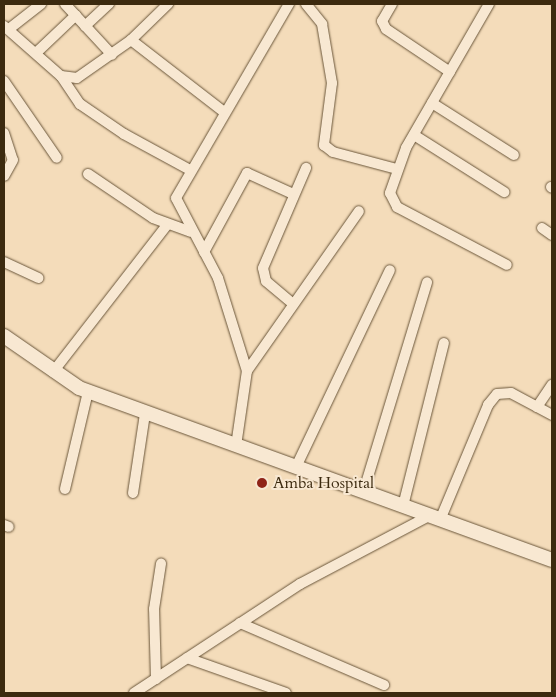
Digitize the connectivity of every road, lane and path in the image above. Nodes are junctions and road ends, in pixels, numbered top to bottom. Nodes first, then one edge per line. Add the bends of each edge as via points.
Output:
1 (41, 4) edge
2 (66, 4) edge
3 (109, 4) edge
4 (168, 4) edge
5 (289, 4) edge
6 (306, 4) edge
7 (392, 4) edge
8 (489, 4) edge
9 (76, 15) junction
10 (85, 26) junction
11 (6, 28) edge
12 (131, 40) junction
13 (36, 53) junction
14 (112, 55) junction
15 (450, 72) junction
16 (61, 76) junction
17 (4, 81) edge
18 (432, 103) junction
19 (224, 111) junction
20 (4, 133) edge
21 (414, 135) junction
22 (514, 155) dead end
23 (57, 158) dead end
24 (306, 168) dead end
25 (397, 169) junction
26 (190, 170) junction
27 (88, 174) dead end
28 (4, 176) edge
29 (504, 192) dead end
30 (291, 193) junction
31 (359, 211) dead end
32 (167, 224) junction
33 (542, 228) dead end
34 (191, 232) junction
35 (552, 235) edge
36 (204, 252) junction
37 (4, 262) edge
38 (507, 265) dead end
39 (390, 270) dead end
40 (39, 278) dead end
41 (427, 282) dead end
42 (292, 303) junction
43 (4, 336) edge
44 (444, 343) dead end
45 (247, 371) junction
46 (53, 372) junction
47 (552, 385) edge
48 (88, 392) junction
49 (537, 407) junction
50 (145, 414) junction
51 (552, 415) edge
52 (236, 446) junction
53 (296, 467) junction
54 (65, 489) dead end
55 (364, 490) junction
56 (133, 493) dead end
57 (403, 506) junction
58 (435, 518) junction
59 (552, 560) edge
60 (161, 564) dead end
61 (240, 623) junction
62 (187, 658) junction
63 (156, 679) junction
64 (384, 685) dead end
65 (134, 693) edge
66 (286, 693) edge

1 - 11 street
2 - 9 street
3 - 10 street
4 - 12 street
5 - 19 street
6 - 25 street via 322,24 332,83 324,145 333,152
7 - 15 street via 382,21 386,29
8 - 15 street
9 - 10 street
9 - 13 street
10 - 14 street
11 - 13 street
12 - 14 street
12 - 19 street
13 - 16 street
14 - 16 street via 85,76
15 - 18 street
16 - 26 street via 80,104 124,134
17 - 23 street
18 - 21 street
18 - 22 street
19 - 26 street
20 - 28 street via 14,160
21 - 25 street
21 - 29 street
24 - 30 street
25 - 38 street via 390,193 397,207
26 - 34 street via 176,198
27 - 32 street
30 - 36 street via 250,171
30 - 42 street via 263,274
31 - 42 street
32 - 34 street
32 - 46 street
33 - 35 street
34 - 36 street
36 - 45 street via 218,278
37 - 40 street
39 - 53 street
41 - 55 street
42 - 45 street
43 - 46 street
44 - 57 street
45 - 52 street
46 - 48 street
47 - 49 street
48 - 50 street
48 - 54 street
49 - 51 street
49 - 58 street via 511,393 492,399
50 - 52 street
50 - 56 street
52 - 53 street
53 - 55 street
55 - 57 street
57 - 58 street
58 - 59 street
58 - 61 street via 300,584
60 - 63 street via 154,609
61 - 62 street
61 - 64 street
62 - 63 street
62 - 66 street
63 - 65 street

